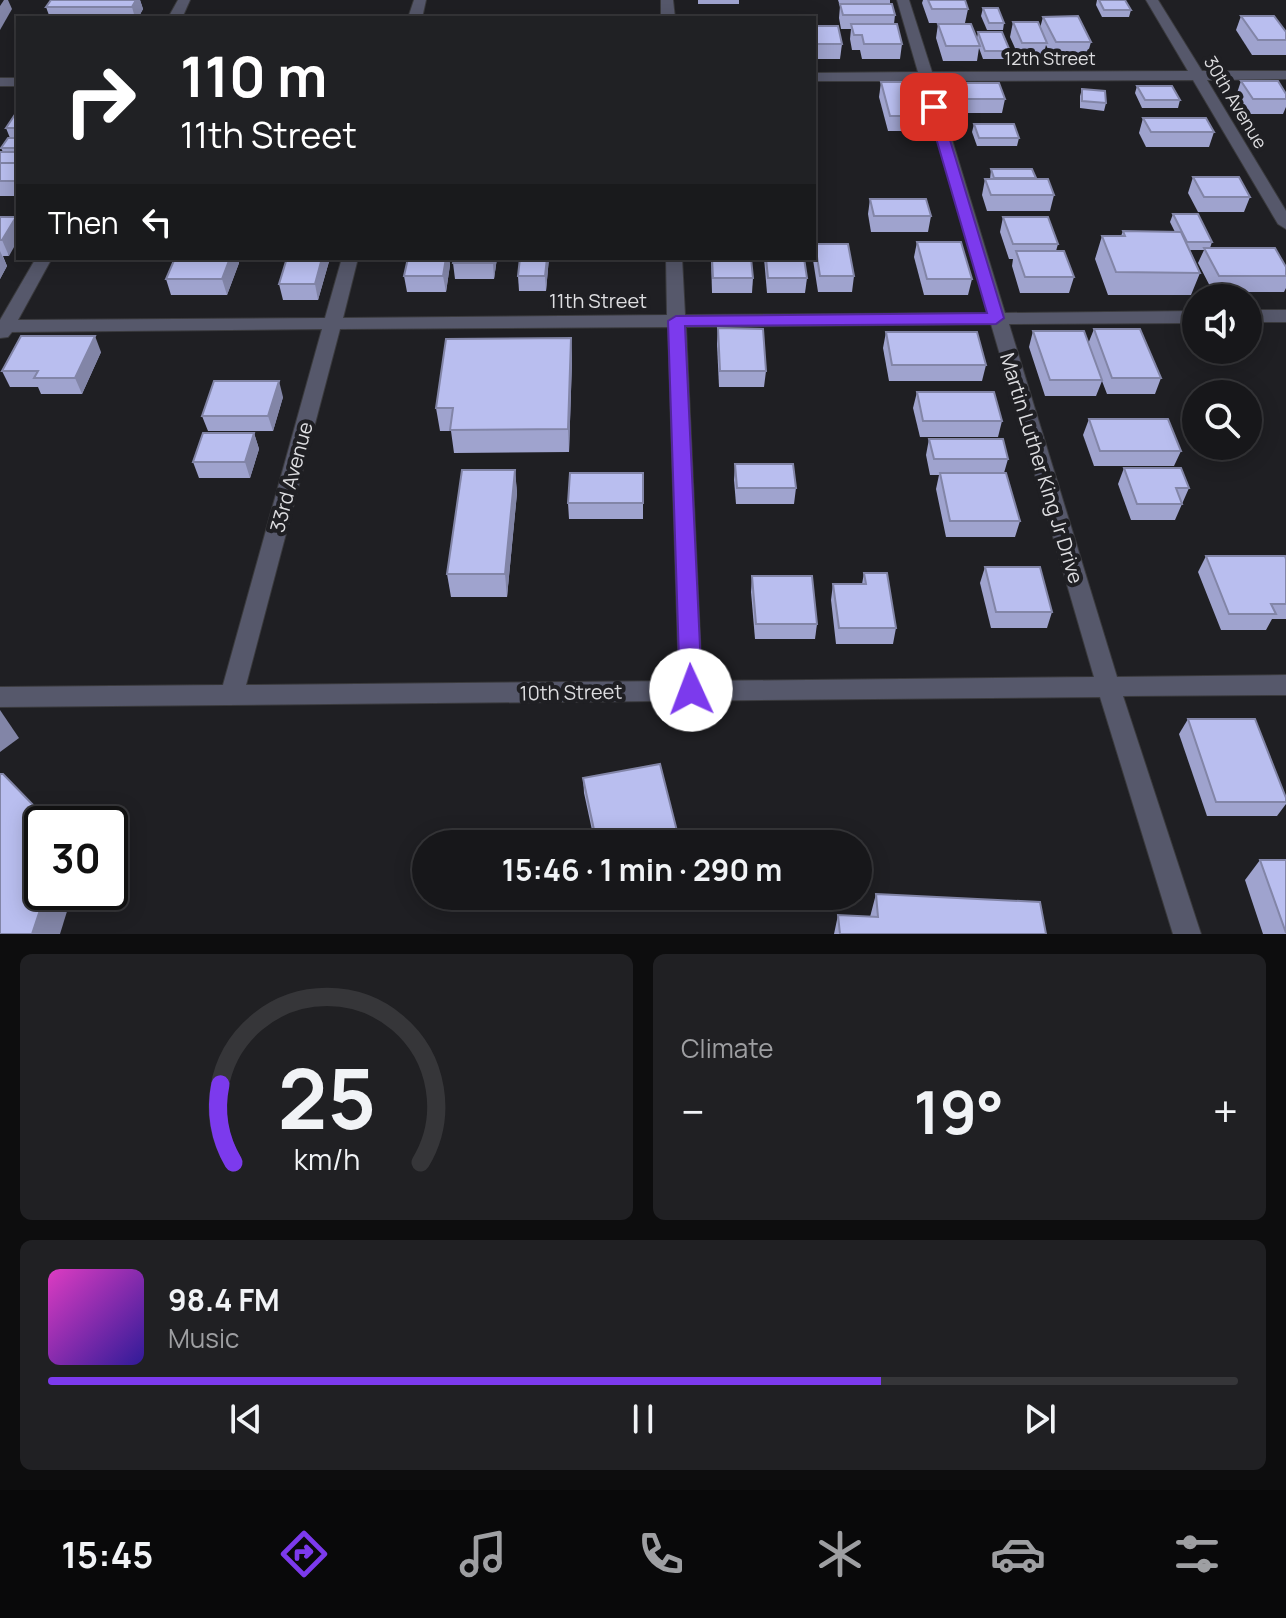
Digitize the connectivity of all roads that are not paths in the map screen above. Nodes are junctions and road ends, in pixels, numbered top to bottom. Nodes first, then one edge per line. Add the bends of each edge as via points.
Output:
1 (903, 0) edge
2 (1152, 0) edge
3 (1197, 75) junction
4 (1286, 75) edge
5 (816, 77) edge
6 (925, 77) junction
7 (1286, 224) edge
8 (43, 260) edge
9 (349, 260) edge
10 (674, 260) edge
11 (1262, 316) edge
12 (1286, 316) edge
13 (1182, 317) edge
14 (996, 318) junction
15 (676, 321) junction
16 (333, 324) junction
17 (2, 330) edge
18 (1286, 685) edge
19 (1108, 686) junction
20 (691, 690) junction
21 (232, 695) junction
22 (0, 697) edge
23 (1187, 934) edge

1 - 6 street, Martin Luther King Jr Drive
2 - 3 street, 30th Avenue
3 - 4 street, 12th Street
3 - 6 street, 12th Street
3 - 7 street, 30th Avenue
5 - 6 street, 12th Street
6 - 14 street, Martin Luther King Jr Drive
8 - 17 street
9 - 16 street, 33rd Avenue
10 - 15 street
11 - 12 street
13 - 14 street, 11th Street
14 - 15 street, 11th Street
14 - 19 street, Martin Luther King Jr Drive
15 - 16 street, 11th Street
15 - 20 street
16 - 17 street, 11th Street
16 - 21 street, 33rd Avenue
18 - 19 street, 10th Street
19 - 20 street, 10th Street
19 - 23 street, Martin Luther King Jr Drive
20 - 21 street, 10th Street
21 - 22 street, 10th Street

